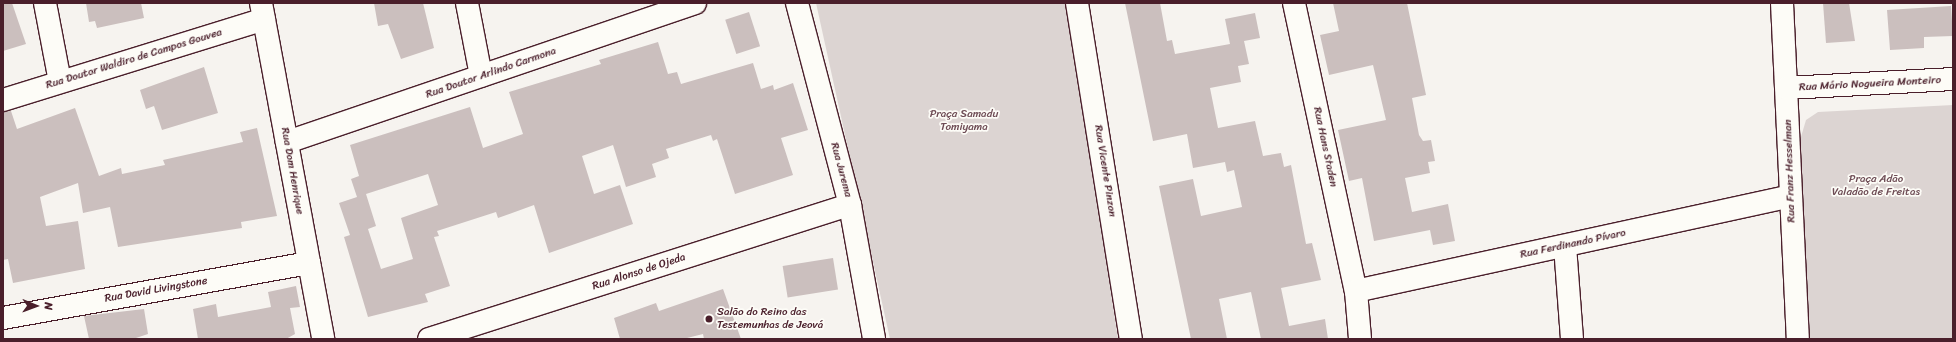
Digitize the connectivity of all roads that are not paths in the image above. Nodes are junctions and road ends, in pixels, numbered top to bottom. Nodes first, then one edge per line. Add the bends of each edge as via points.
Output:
1 (45, 3) edge
2 (467, 3) edge
3 (695, 3) edge
4 (797, 3) edge
5 (1077, 3) edge
6 (1294, 3) edge
7 (1782, 3) edge
8 (263, 11) edge
9 (481, 76) junction
10 (1953, 79) edge
11 (60, 82) junction
12 (1787, 88) junction
13 (3, 100) edge
14 (287, 142) junction
15 (1790, 196) junction
16 (850, 205) junction
17 (1565, 246) junction
18 (309, 262) junction
19 (1356, 291) junction
20 (3, 318) edge
21 (323, 339) edge
22 (429, 339) edge
23 (874, 339) edge
24 (1131, 339) edge
25 (1360, 339) edge
26 (1572, 339) edge
27 (1798, 339) edge

1 - 11 street
2 - 9 street
3 - 9 street, Rua Doutor Arlindo Carmona
4 - 16 street, Rua Jurema
5 - 24 street, Rua Vicente Pinzon
6 - 19 street, Rua Hans Staden
7 - 12 street, Rua Franz Hesselman
8 - 11 street, Rua Doutor Waldiro de Campos Gouvea
8 - 14 street, Rua Dom Henrique
9 - 14 street, Rua Doutor Arlindo Carmona
10 - 12 street, Rua Mário Nogueira Monteiro
11 - 13 street, Rua Doutor Waldiro de Campos Gouvea
12 - 15 street, Rua Franz Hesselman
14 - 18 street, Rua Dom Henrique
15 - 17 street, Rua Ferdinando Pívaro
15 - 27 street, Rua Franz Hesselman
16 - 22 street, Rua Alonso de Ojeda
16 - 23 street, Rua Jurema
17 - 19 street, Rua Ferdinando Pívaro
17 - 26 street
18 - 20 street, Rua David Livingstone
18 - 21 street, Rua Dom Henrique
19 - 25 street, Rua Hans Staden

